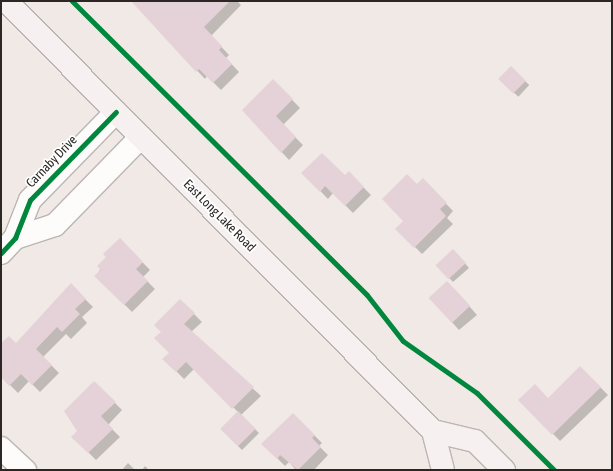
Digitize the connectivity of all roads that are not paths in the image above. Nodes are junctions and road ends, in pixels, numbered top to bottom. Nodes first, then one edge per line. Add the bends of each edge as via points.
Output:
1 (6, 1) edge
2 (116, 112) junction
3 (142, 137) junction
4 (8, 246) edge
5 (433, 431) junction
6 (1, 448) edge
7 (25, 470) edge
8 (443, 470) edge
9 (504, 470) edge

1 - 2 main road, East Long Lake Road
2 - 3 main road, East Long Lake Road
2 - 4 street, Carnaby Drive via 30,200
3 - 4 street, Carnaby Drive via 55,225
3 - 5 main road, East Long Lake Road
5 - 8 main road
5 - 9 main road via 474,441
6 - 7 street

